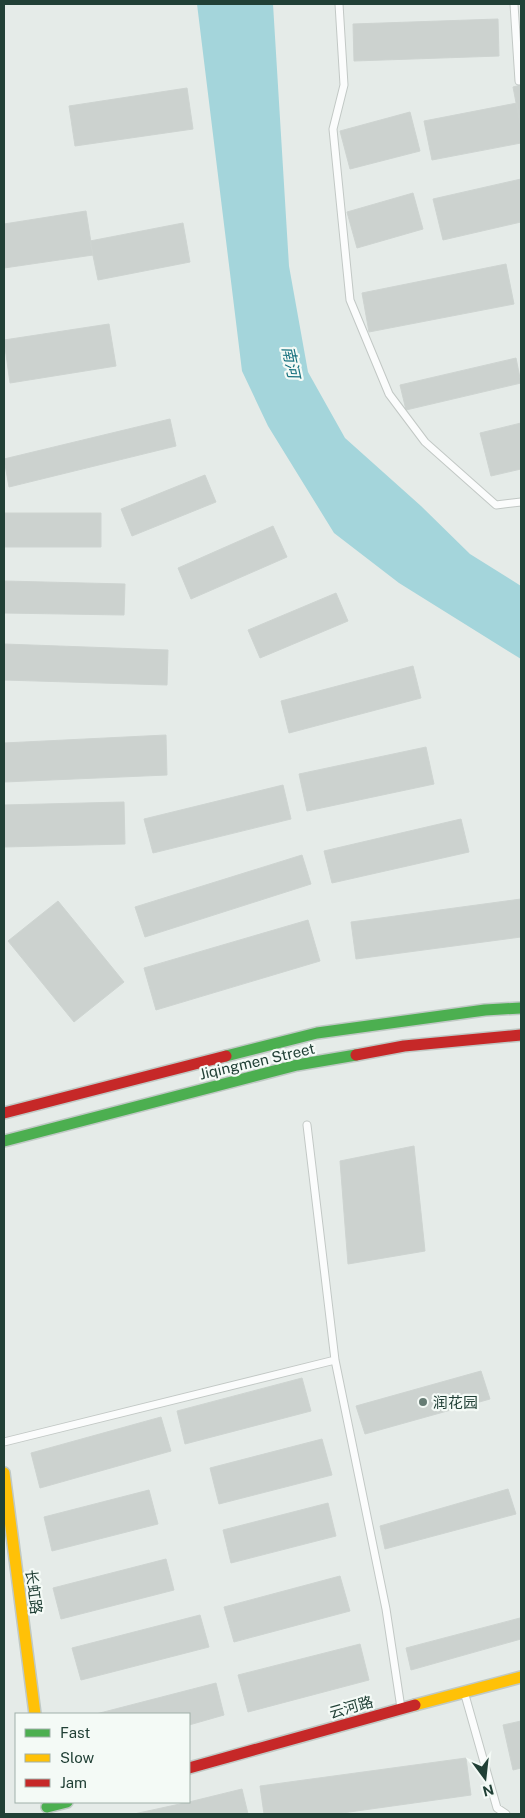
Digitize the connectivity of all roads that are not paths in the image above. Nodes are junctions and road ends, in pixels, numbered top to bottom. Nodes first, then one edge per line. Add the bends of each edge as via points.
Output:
1 (339, 4) edge
2 (514, 4) edge
3 (519, 80) dead end
4 (521, 502) edge
5 (521, 1008) edge
6 (521, 1035) edge
7 (4, 1113) edge
8 (307, 1125) dead end
9 (4, 1141) edge
10 (336, 1360) junction
11 (4, 1442) edge
12 (4, 1473) edge
13 (521, 1677) edge
14 (464, 1692) junction
15 (401, 1709) junction
16 (34, 1713) edge
17 (190, 1768) edge
18 (64, 1803) edge
19 (47, 1808) edge
20 (506, 1814) edge

1 - 4 lane via 344,85 333,129 350,300 389,394 426,442 496,505
2 - 3 lane
5 - 7 main road, Jiqingmen Street via 317,1033
6 - 9 main road, Jiqingmen Street via 404,1046 297,1065
8 - 10 lane
10 - 11 lane
10 - 15 lane via 386,1610
12 - 16 main road, 长虹路
13 - 14 main road, 云河路
14 - 15 main road, 云河路
14 - 20 lane via 497,1808
15 - 17 main road, 云河路
18 - 19 main road

